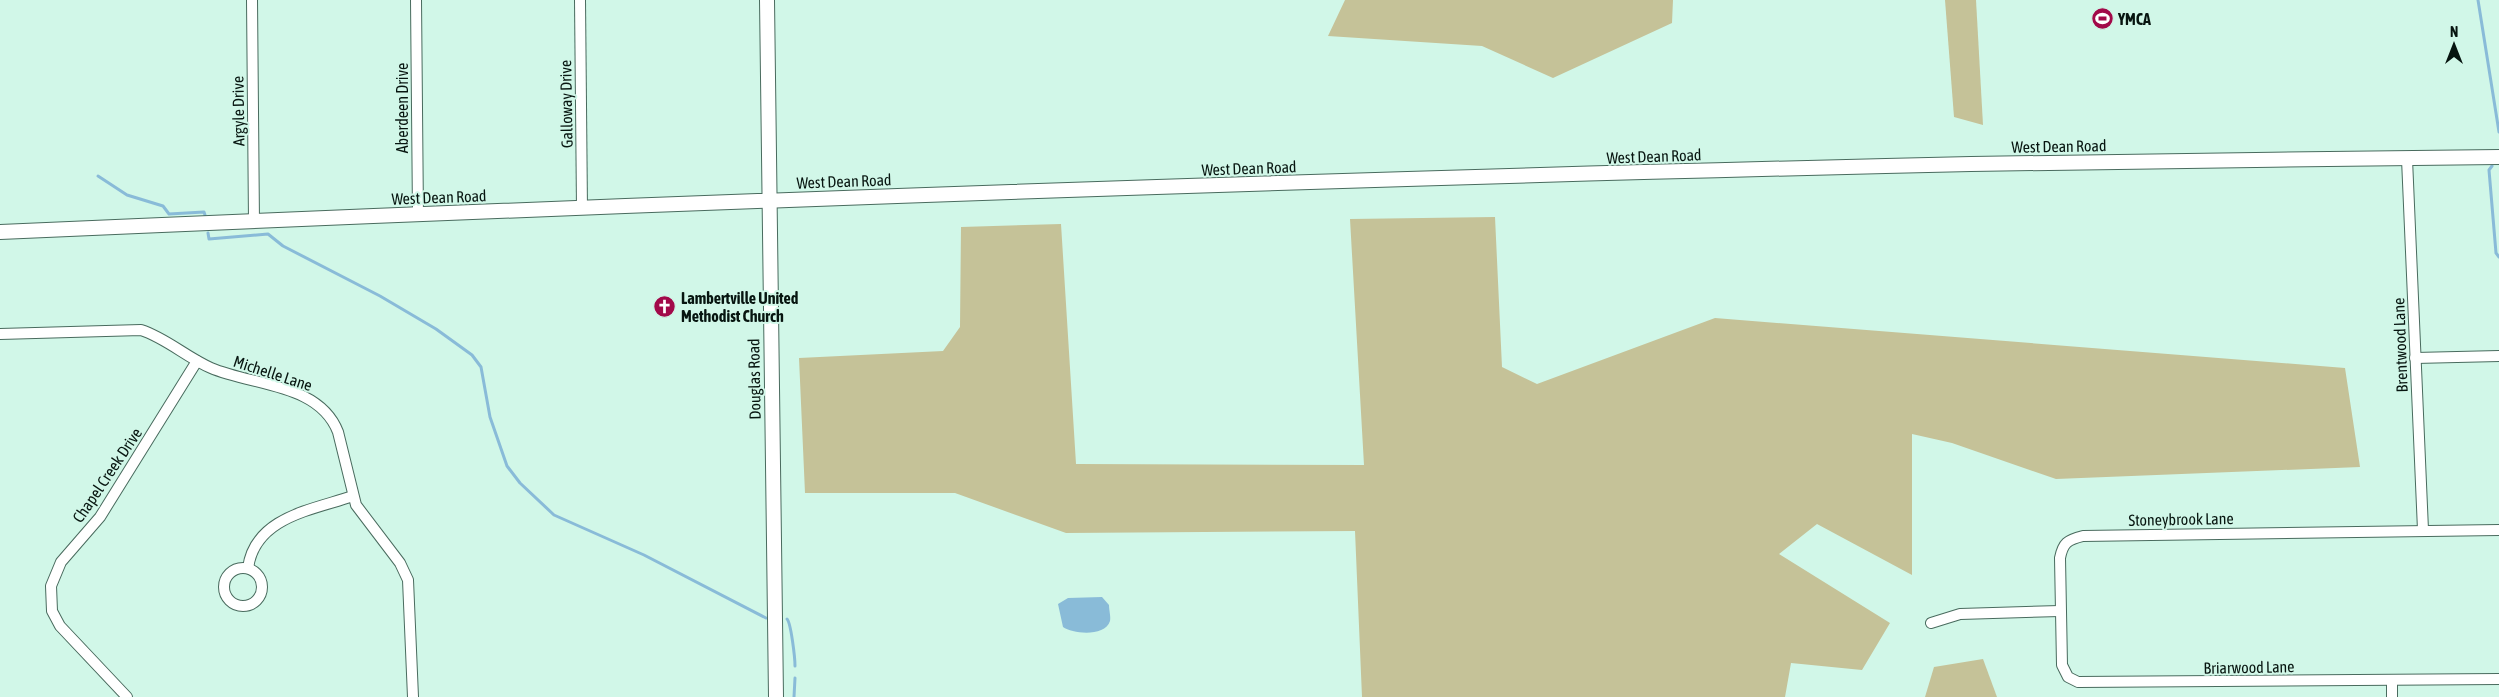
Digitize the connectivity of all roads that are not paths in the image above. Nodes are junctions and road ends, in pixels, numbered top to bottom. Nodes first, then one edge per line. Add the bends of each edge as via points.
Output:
1 (252, 0) edge
2 (416, 0) edge
3 (580, 0) edge
4 (767, 0) edge
5 (2499, 158) edge
6 (2407, 159) junction
7 (770, 201) junction
8 (582, 209) junction
9 (418, 216) junction
10 (254, 222) junction
11 (0, 232) edge
12 (0, 334) edge
13 (2499, 356) edge
14 (2415, 358) junction
15 (197, 361) junction
16 (353, 496) junction
17 (2423, 530) junction
18 (2499, 530) edge
19 (248, 568) dead end
20 (2060, 611) junction
21 (1931, 623) dead end
22 (2499, 679) edge
23 (2392, 680) junction
24 (127, 697) edge
25 (413, 697) edge
26 (776, 697) edge
27 (2392, 697) edge

1 - 10 street, Argyle Drive
2 - 9 street, Aberdeen Drive
3 - 8 street, Galloway Drive
4 - 7 street, Douglas Road
5 - 6 street, West Dean Road
6 - 7 street, West Dean Road via 1974,164
6 - 14 street, Brentwood Lane
7 - 8 street, West Dean Road
7 - 26 street, Douglas Road
8 - 9 street, West Dean Road
9 - 10 street, West Dean Road
10 - 11 street, West Dean Road
12 - 15 street, Michelle Lane via 140,330 161,338
13 - 14 street
14 - 17 street, Brentwood Lane
15 - 16 street, Michelle Lane via 222,372 304,396 323,407 338,432
15 - 24 street, Chapel Creek Drive via 103,513 56,569 51,586 52,611 60,626
16 - 19 street via 270,526 253,548
16 - 25 street, Michelle Lane via 361,512 400,563 408,580
17 - 18 street, Stoneybrook Lane
17 - 20 street, Stoneybrook Lane via 2082,536 2063,544
20 - 21 street via 1960,614
20 - 23 street, Briarwood Lane via 2062,665 2068,677 2078,682
22 - 23 street, Briarwood Lane
23 - 27 street

